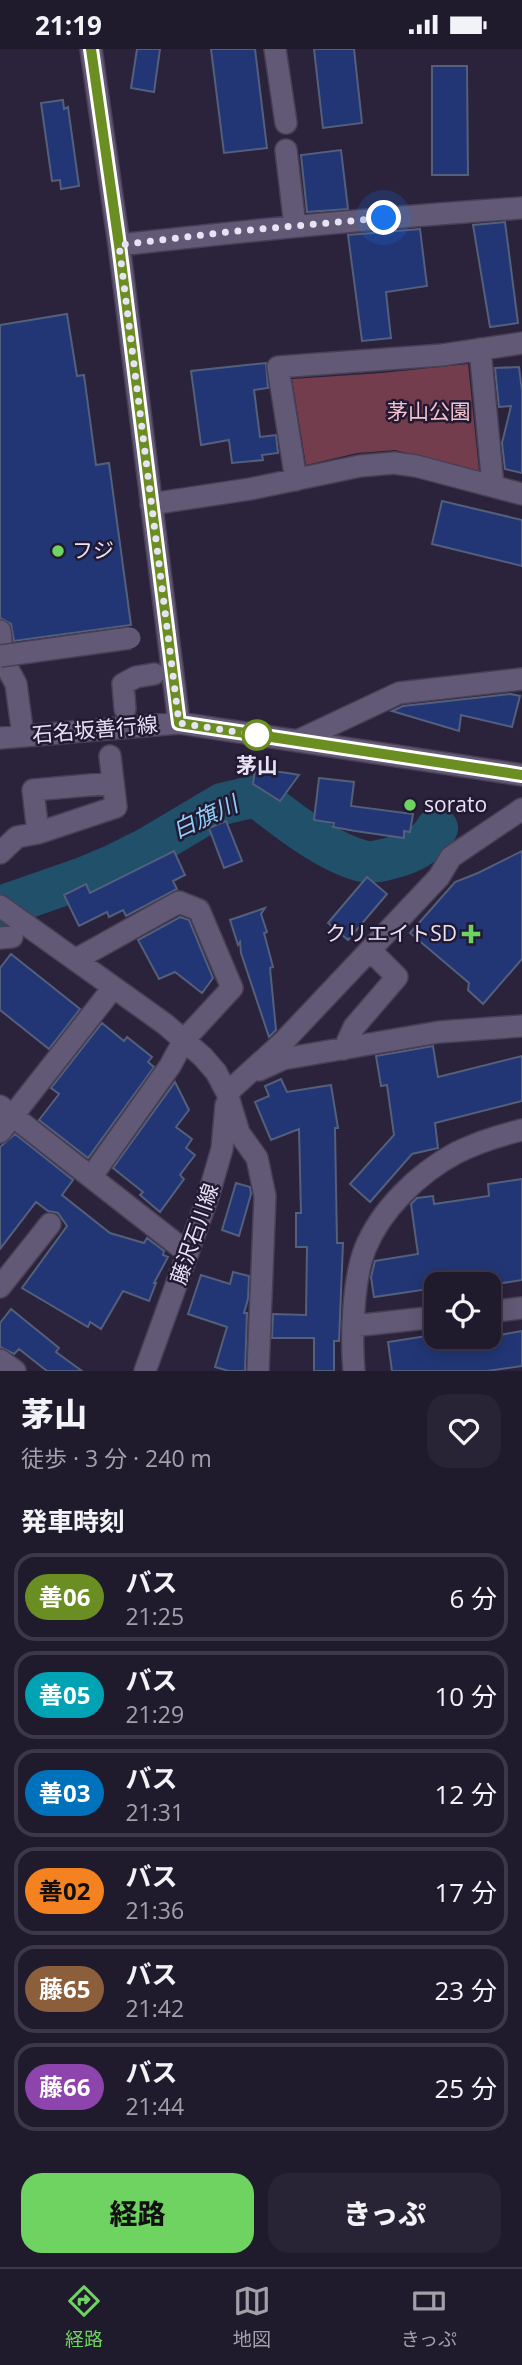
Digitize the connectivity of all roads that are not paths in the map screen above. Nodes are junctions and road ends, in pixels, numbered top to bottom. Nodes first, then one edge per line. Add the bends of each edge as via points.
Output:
1 (91, 49) edge
2 (275, 49) edge
3 (286, 123) dead end
4 (286, 150) dead end
5 (522, 208) edge
6 (295, 226) junction
7 (119, 245) junction
8 (522, 344) edge
9 (480, 349) junction
10 (296, 480) junction
11 (493, 487) junction
12 (522, 494) edge
13 (151, 504) junction
14 (0, 631) edge
15 (130, 638) dead end
16 (0, 656) edge
17 (153, 674) dead end
18 (522, 679) edge
19 (125, 709) dead end
20 (179, 723) junction
21 (23, 736) junction
22 (0, 738) edge
23 (297, 741) junction
24 (110, 756) dead end
25 (522, 775) edge
26 (113, 783) junction
27 (522, 809) edge
28 (38, 833) junction
29 (0, 853) edge
30 (5, 910) edge
31 (377, 957) dead end
32 (75, 960) junction
33 (113, 988) junction
34 (522, 1026) edge
35 (184, 1040) junction
36 (344, 1049) junction
37 (231, 1089) junction
38 (4, 1118) edge
39 (522, 1130) edge
40 (91, 1177) junction
41 (50, 1224) dead end
42 (188, 1253) junction
43 (0, 1287) edge
44 (522, 1308) edge
45 (501, 1310) edge
46 (424, 1318) edge
47 (354, 1326) junction
48 (0, 1360) edge
49 (15, 1371) edge
50 (145, 1371) edge
51 (258, 1371) edge
52 (354, 1371) edge

1 - 7 street
2 - 3 street
4 - 6 street
5 - 6 street
6 - 7 street
7 - 13 street
8 - 9 street
9 - 10 street via 278,367
9 - 11 street
10 - 11 street via 394,463
10 - 13 street
11 - 12 street
13 - 20 street
14 - 21 street via 3,660 16,684
15 - 16 street, bridge
17 - 19 street via 123,684
18 - 23 street via 399,693
20 - 21 street, 石名坂善行線
20 - 23 street, 石名坂善行線
21 - 22 street, 石名坂善行線
23 - 25 street, 石名坂善行線
24 - 26 street
26 - 28 street via 116,807
26 - 28 street via 33,790
27 - 37 street via 451,857 439,877 284,1041
28 - 29 street via 16,837
30 - 32 street
31 - 36 street via 397,977 354,1027
32 - 33 street
32 - 35 street via 179,902 199,910 232,988
33 - 35 street
33 - 38 street
34 - 36 street via 439,1032
35 - 37 street
35 - 40 street
36 - 37 street via 283,1059
37 - 42 street, 藤沢石川線 via 222,1149
37 - 51 street via 239,1133 257,1158 265,1196
38 - 40 street
39 - 47 street via 456,1153 418,1179 386,1212 365,1249 354,1301
40 - 42 street
41 - 43 street
42 - 50 street, 藤沢石川線
44 - 45 street
46 - 47 street
47 - 52 street
48 - 49 street

